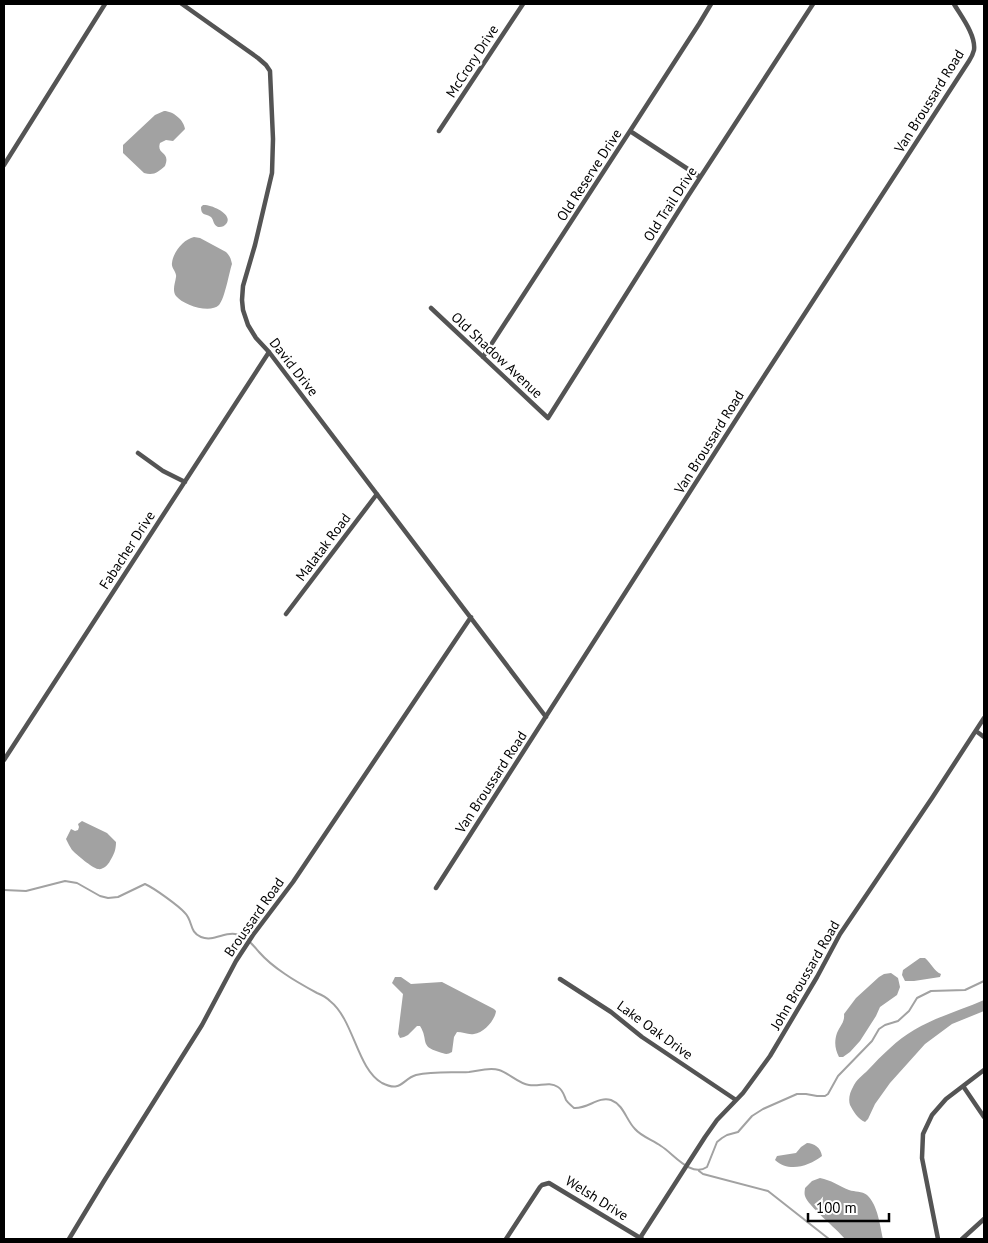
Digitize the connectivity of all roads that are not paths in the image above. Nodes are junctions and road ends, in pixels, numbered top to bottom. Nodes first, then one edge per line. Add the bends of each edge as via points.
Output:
1 (105, 4) edge
2 (182, 4) edge
3 (523, 4) edge
4 (710, 4) edge
5 (812, 4) edge
6 (954, 4) edge
7 (439, 131) dead end
8 (630, 131) junction
9 (4, 165) edge
10 (700, 177) junction
11 (431, 308) dead end
12 (269, 352) junction
13 (483, 357) junction
14 (548, 418) joint
15 (138, 453) dead end
16 (184, 482) junction
17 (377, 494) junction
18 (286, 614) dead end
19 (471, 617) junction
20 (546, 717) junction
21 (984, 718) edge
22 (976, 731) junction
23 (984, 737) edge
24 (4, 760) edge
25 (436, 888) dead end
26 (560, 979) dead end
27 (984, 1070) edge
28 (962, 1086) junction
29 (736, 1100) junction
30 (984, 1117) edge
31 (984, 1219) edge
32 (69, 1239) edge
33 (506, 1239) edge
34 (641, 1239) edge
35 (938, 1239) edge
36 (962, 1239) edge

1 - 9 street
2 - 12 street, David Drive via 258,58 270,71 272,173 242,300 248,324
3 - 7 street, McCrory Drive
4 - 8 street, Old Reserve Drive
5 - 10 street, Old Trail Drive
6 - 20 street, Van Broussard Road via 973,40 974,49 969,62
8 - 10 street
8 - 13 street, Old Reserve Drive
10 - 14 street, Old Trail Drive
11 - 13 street, Old Shadow Avenue
12 - 16 street, Fabacher Drive
12 - 17 street, David Drive
13 - 14 street, Old Shadow Avenue
15 - 16 street
16 - 24 street, Fabacher Drive
17 - 18 street, Malatak Road
17 - 19 street, David Drive
19 - 20 street, David Drive
19 - 32 street, Broussard Road via 229,972 202,1025
20 - 25 street, Van Broussard Road
21 - 22 street, John Broussard Road
22 - 23 street
22 - 29 street, John Broussard Road via 840,934 770,1056
26 - 29 street, Lake Oak Drive
27 - 28 street
28 - 30 street
28 - 35 street via 932,1115 923,1134 922,1158
29 - 34 street, John Broussard Road via 717,1120 691,1157
31 - 36 street
33 - 34 street, Welsh Drive via 540,1187 546,1183

